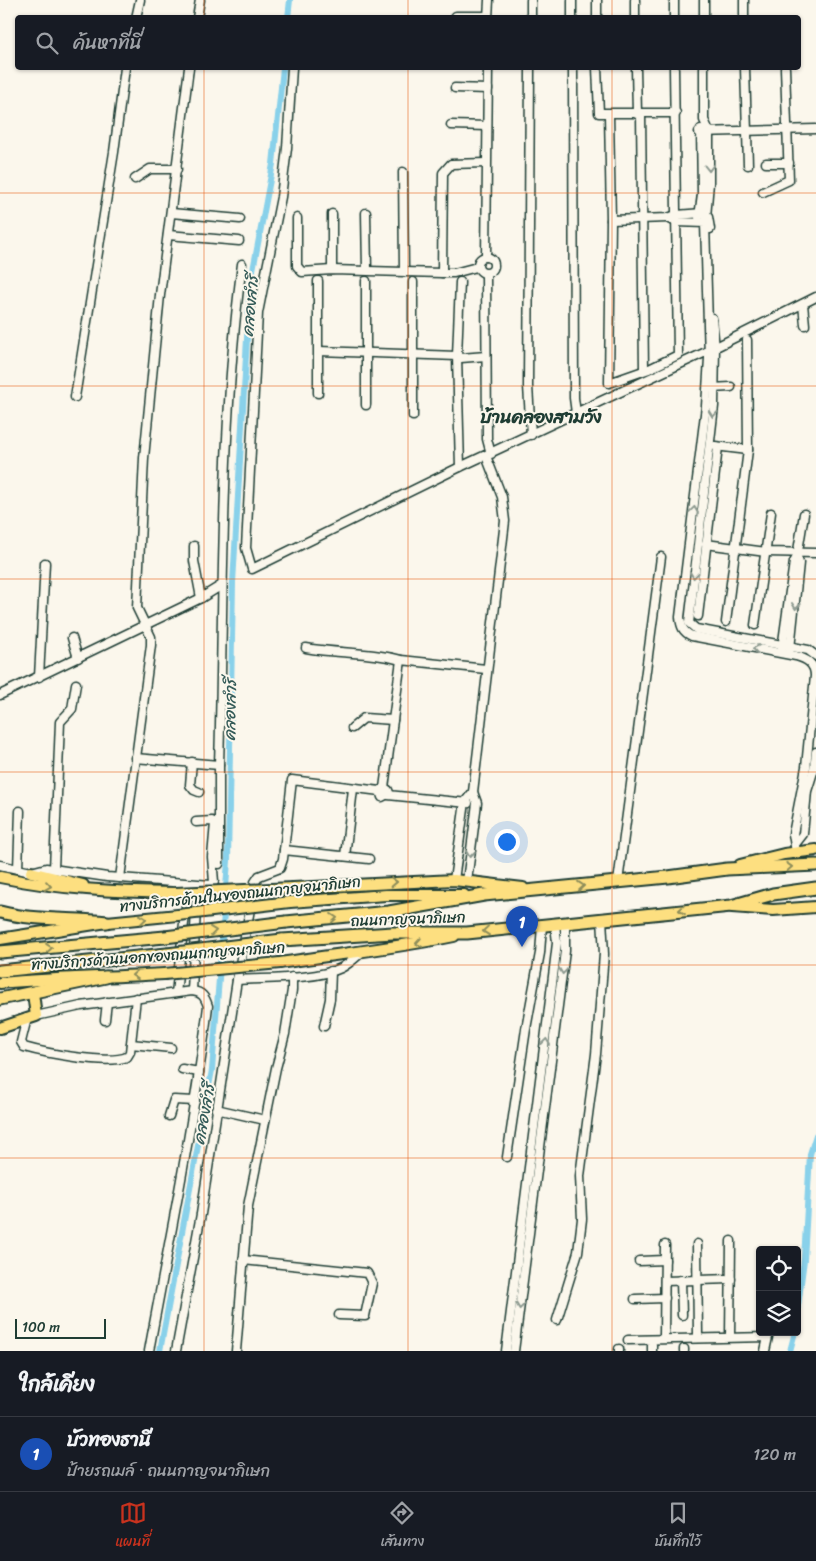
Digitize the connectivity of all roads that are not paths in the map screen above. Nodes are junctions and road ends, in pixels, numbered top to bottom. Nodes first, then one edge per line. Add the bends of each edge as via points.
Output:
1 (140, 0) edge
2 (200, 0) edge
3 (489, 0) edge
4 (531, 0) edge
5 (572, 0) edge
6 (597, 0) edge
7 (635, 0) edge
8 (674, 0) edge
9 (704, 0) edge
10 (744, 0) edge
11 (137, 15) edge
12 (198, 15) edge
13 (488, 15) edge
14 (531, 15) edge
15 (572, 15) edge
16 (597, 15) edge
17 (635, 15) edge
18 (674, 15) edge
19 (704, 15) edge
20 (744, 15) edge
21 (126, 70) edge
22 (189, 70) edge
23 (292, 70) edge
24 (488, 70) edge
25 (530, 70) edge
26 (572, 70) edge
27 (597, 70) edge
28 (636, 70) edge
29 (674, 70) edge
30 (704, 70) edge
31 (745, 70) edge
32 (785, 70) edge
33 (455, 88) dead end
34 (488, 89) junction
35 (676, 113) junction
36 (609, 114) junction
37 (639, 114) junction
38 (704, 120) junction
39 (451, 126) dead end
40 (487, 126) junction
41 (787, 130) junction
42 (816, 130) edge
43 (709, 131) junction
44 (699, 132) junction
45 (748, 132) junction
46 (486, 163) junction
47 (766, 163) dead end
48 (788, 163) junction
49 (748, 165) dead end
50 (177, 169) junction
51 (403, 172) dead end
52 (135, 180) dead end
53 (764, 192) dead end
54 (705, 194) junction
55 (171, 213) junction
56 (366, 213) dead end
57 (703, 213) junction
58 (332, 214) dead end
59 (297, 218) dead end
60 (240, 219) dead end
61 (643, 219) junction
62 (673, 219) junction
63 (611, 220) junction
64 (702, 222) junction
65 (168, 235) junction
66 (239, 241) dead end
67 (486, 257) junction
68 (242, 264) dead end
69 (477, 266) junction
70 (332, 270) junction
71 (367, 270) junction
72 (404, 270) junction
73 (442, 273) junction
74 (486, 274) junction
75 (318, 281) dead end
76 (366, 281) dead end
77 (413, 282) dead end
78 (460, 282) dead end
79 (816, 298) edge
80 (803, 304) junction
81 (805, 325) dead end
82 (747, 340) dead end
83 (712, 350) junction
84 (319, 351) junction
85 (366, 352) junction
86 (412, 353) junction
87 (457, 356) junction
88 (486, 356) junction
89 (644, 370) junction
90 (732, 387) dead end
91 (711, 388) junction
92 (318, 393) dead end
93 (75, 397) dead end
94 (366, 405) dead end
95 (576, 413) junction
96 (413, 416) dead end
97 (531, 435) junction
98 (711, 446) junction
99 (748, 450) junction
100 (488, 455) junction
101 (460, 467) junction
102 (771, 513) dead end
103 (804, 514) dead end
104 (706, 544) junction
105 (194, 546) dead end
106 (737, 548) junction
107 (766, 552) junction
108 (816, 553) edge
109 (798, 556) junction
110 (661, 557) dead end
111 (45, 563) dead end
112 (222, 586) junction
113 (201, 598) junction
114 (698, 616) dead end
115 (726, 622) dead end
116 (144, 624) junction
117 (755, 625) dead end
118 (72, 638) dead end
119 (306, 648) dead end
120 (786, 650) junction
121 (77, 653) junction
122 (816, 656) edge
123 (401, 660) junction
124 (486, 669) junction
125 (39, 677) junction
126 (76, 684) dead end
127 (0, 695) edge
128 (393, 720) junction
129 (352, 728) dead end
130 (816, 752) edge
131 (807, 757) junction
132 (135, 758) junction
133 (816, 758) edge
134 (192, 762) junction
135 (220, 765) junction
136 (353, 789) junction
137 (384, 791) junction
138 (199, 792) dead end
139 (473, 792) junction
140 (464, 802) junction
141 (477, 803) junction
142 (20, 811) dead end
143 (796, 814) junction
144 (805, 815) junction
145 (196, 822) dead end
146 (460, 836) junction
147 (472, 836) junction
148 (796, 848) junction
149 (284, 850) junction
150 (816, 850) edge
151 (345, 856) junction
152 (369, 859) dead end
153 (219, 864) dead end
154 (0, 865) edge
155 (816, 865) edge
156 (18, 869) junction
157 (54, 869) junction
158 (727, 869) junction
159 (31, 872) junction
160 (0, 877) edge
161 (120, 878) junction
162 (454, 880) junction
163 (467, 881) junction
164 (618, 882) junction
165 (189, 884) junction
166 (197, 884) junction
167 (816, 888) edge
168 (533, 890) junction
169 (113, 892) junction
170 (484, 896) junction
171 (731, 906) junction
172 (816, 906) edge
173 (0, 912) edge
174 (602, 919) junction
175 (107, 922) junction
176 (560, 923) junction
177 (542, 925) junction
178 (467, 933) junction
179 (0, 934) edge
180 (18, 936) junction
181 (0, 939) edge
182 (364, 950) junction
183 (0, 952) edge
184 (0, 971) edge
185 (331, 971) junction
186 (106, 977) junction
187 (292, 977) junction
188 (0, 984) edge
189 (236, 986) junction
190 (192, 991) junction
191 (176, 992) junction
192 (33, 993) junction
193 (136, 998) junction
194 (0, 999) edge
195 (107, 1002) junction
196 (32, 1017) junction
197 (105, 1020) dead end
198 (324, 1026) dead end
199 (0, 1028) edge
200 (131, 1044) junction
201 (171, 1048) dead end
202 (182, 1069) dead end
203 (199, 1072) junction
204 (195, 1101) junction
205 (216, 1109) junction
206 (169, 1116) dead end
207 (265, 1120) junction
208 (507, 1157) dead end
209 (732, 1241) dead end
210 (697, 1244) dead end
211 (665, 1245) dead end
212 (244, 1260) junction
213 (665, 1260) junction
214 (639, 1261) dead end
215 (731, 1279) junction
216 (681, 1280) junction
217 (697, 1280) junction
218 (665, 1281) junction
219 (665, 1298) junction
220 (635, 1299) dead end
221 (339, 1315) dead end
222 (682, 1315) dead end
223 (556, 1320) dead end
224 (756, 1335) edge
225 (730, 1336) junction
226 (768, 1336) edge
227 (698, 1337) junction
228 (664, 1338) junction
229 (628, 1340) dead end
230 (149, 1351) edge
231 (176, 1351) edge
232 (236, 1351) edge
233 (506, 1351) edge
234 (514, 1351) edge
235 (764, 1351) edge

1 - 11 street
2 - 12 street
3 - 13 street
4 - 14 street
5 - 15 street
6 - 16 street
7 - 17 street
8 - 18 street
9 - 19 street
10 - 20 street
21 - 93 street
22 - 50 street
23 - 101 street via 281,197 258,313 246,548 252,569
24 - 34 street
25 - 97 street via 528,386
26 - 95 street
27 - 36 street via 598,110 601,114
28 - 37 street
29 - 35 street
30 - 38 street
31 - 45 street
32 - 41 street
33 - 34 street
34 - 40 street
35 - 37 street
35 - 62 street
36 - 37 street
36 - 63 street
37 - 61 street
38 - 43 street
38 - 44 street
39 - 40 street
40 - 46 street
41 - 42 street
41 - 45 street
41 - 48 street
43 - 44 street
43 - 45 street
43 -> 54 street
44 - 54 street
45 - 49 street
46 - 67 street
46 - 73 street via 451,164 443,173
47 - 48 street
48 - 53 street via 789,180
50 - 52 street via 150,168
50 - 55 street
51 - 72 street
54 - 57 street
55 - 60 street
55 - 65 street
56 - 71 street
57 - 62 street
57 - 64 street
57 - 83 street via 710,221
58 - 70 street
59 - 70 street via 299,270
61 - 62 street
61 - 63 street
61 - 89 street
62 - 64 street
62 - 89 street via 678,355
63 - 89 street via 609,383
64 - 83 street
65 - 66 street
65 - 116 street via 144,458 137,569 138,614
67 - 69 street via 479,260
67 - 74 street via 494,263 493,271
68 - 112 street via 226,426
69 - 73 street
69 - 74 street
70 - 71 street
71 - 72 street
72 - 73 street
74 - 88 street
75 - 84 street
76 - 85 street
77 - 86 street
78 - 87 street
79 - 80 street
80 - 81 street
80 - 83 street
82 - 99 street
83 - 91 street
83 - 95 street
84 - 85 street
84 - 92 street
85 - 86 street
85 - 94 street
86 - 87 street
86 - 96 street
87 - 88 street
87 - 101 street
88 - 100 street
90 - 91 street
91 - 98 street
95 - 97 street
97 - 100 street
98 - 99 street
98 - 104 street
98 - 120 street via 680,617 681,627 685,633
99 - 106 street
100 - 101 street
100 - 124 street via 506,521
102 - 107 street
103 - 109 street
104 - 106 street
104 - 114 street
105 - 113 street
106 - 107 street
106 - 115 street
107 - 109 street
107 - 117 street
108 - 109 street
109 - 120 street via 794,562
110 - 164 street
111 - 125 street
112 - 113 street
112 - 135 street
113 - 116 street
116 - 121 street
116 - 132 street via 151,645
118 - 121 street
119 - 123 street
120 - 122 street via 808,650
120 - 131 street via 803,658 815,670
121 - 125 street
123 - 124 street
123 - 128 street
124 - 139 street
125 - 127 street
126 - 157 street via 72,709 60,722
128 - 129 street via 368,717
128 - 137 street
130 - 133 street
131 - 133 street
131 - 143 street
132 - 134 street
132 - 161 street
133 - 144 street via 807,791
134 - 135 street
134 - 138 street via 190,785
135 - 153 street
136 - 137 street
136 - 149 street via 292,780
136 - 151 street
137 - 140 street
139 - 140 street
139 - 141 street
140 - 141 street
140 - 146 street
141 - 147 street
142 - 156 street
143 - 144 street
143 - 148 street via 793,834
144 - 148 street via 803,834
145 - 166 street via 215,823 214,884
146 - 147 street
146 - 162 street
147 -> 163 street
148 - 150 main road
148 - 158 main road
149 - 151 street
149 - 189 street via 280,868 259,876 255,882
151 - 152 street
154 - 156 street
158 -> 155 highway, ถนนกาญจนาภิเษก
156 - 159 street
157 - 159 street
157 - 161 street
158 - 164 highway, ถนนกาญจนาภิเษก
159 - 169 main road
160 -> 169 main road via 44,886
161 - 165 street
162 - 163 main road
169 -> 162 main road, bridge via 175,893
163 - 168 main road
168 -> 164 highway, ถนนกาญจนาภิเษก
165 - 166 street
165 - 191 street
166 - 190 street
167 - 171 highway, ถนนกาญจนาภิเษก via 773,894
168 - 170 highway, ถนนกาญจนาภิเษก
175 -> 170 main road, ทางบริการด้านในของถนนกาญจนาภิเษก, bridge via 386,895
183 -> 170 highway, ถนนกาญจนาภิเษก, bridge via 389,912
171 - 172 main road via 773,910
171 -> 174 highway, ถนนกาญจนาภิเษก
173 - 175 highway via 39,919
174 - 176 highway, ถนนกาญจนาภิเษก
174 - 223 street via 604,954 596,1054 580,1176 582,1218 578,1252
175 - 180 main road, ทางบริการด้านในของถนนกาญจนาภิเษก
176 - 177 highway, ถนนกาญจนาภิเษก
233 -> 176 street
176 -> 234 street via 565,951
177 -> 178 highway, ถนนกาญจนาภิเษก
177 - 208 street
178 -> 182 main road, ทางบริการด้านนอกของถนนกาญจนาภิเษก via 398,947
178 - 184 highway, ถนนกาญจนาภิเษก, bridge via 393,933 282,940
179 - 180 main road
180 - 181 main road, ทางบริการด้านในของถนนกาญจนาภิเษก
182 - 185 street via 348,964
182 -> 186 main road, ทางบริการด้านนอกของถนนกาญจนาภิเษก, bridge via 280,963
185 - 187 street
185 - 198 street via 330,999
186 - 188 main road, ทางบริการด้านนอกของถนนกาญจนาภิเษก via 77,976
186 - 192 highway
187 - 189 street
187 - 207 street via 285,1034
189 - 205 street
190 - 191 street
190 - 203 street via 204,996 208,1006
191 - 193 street
192 - 194 highway
192 - 196 main road
193 - 195 street
193 - 200 street
195 - 196 street
195 - 197 street
196 - 199 main road
196 - 200 street via 21,1042 26,1048 110,1060 127,1057
200 - 201 street
202 - 203 street
203 - 204 street
204 - 206 street via 174,1100
204 - 230 street
205 - 207 street
205 - 231 street
207 - 212 street via 248,1206
209 - 215 street
210 - 217 street
211 - 213 street
212 - 221 street via 367,1273 372,1283 365,1316
212 - 232 street
213 - 214 street
213 - 218 street
215 - 217 street
215 - 225 street
216 - 217 street
216 - 218 street
216 - 222 street
217 - 227 street
218 - 219 street
219 - 220 street
219 - 228 street
224 - 225 street
225 - 227 street
226 - 235 street
227 - 228 street
228 - 229 street

